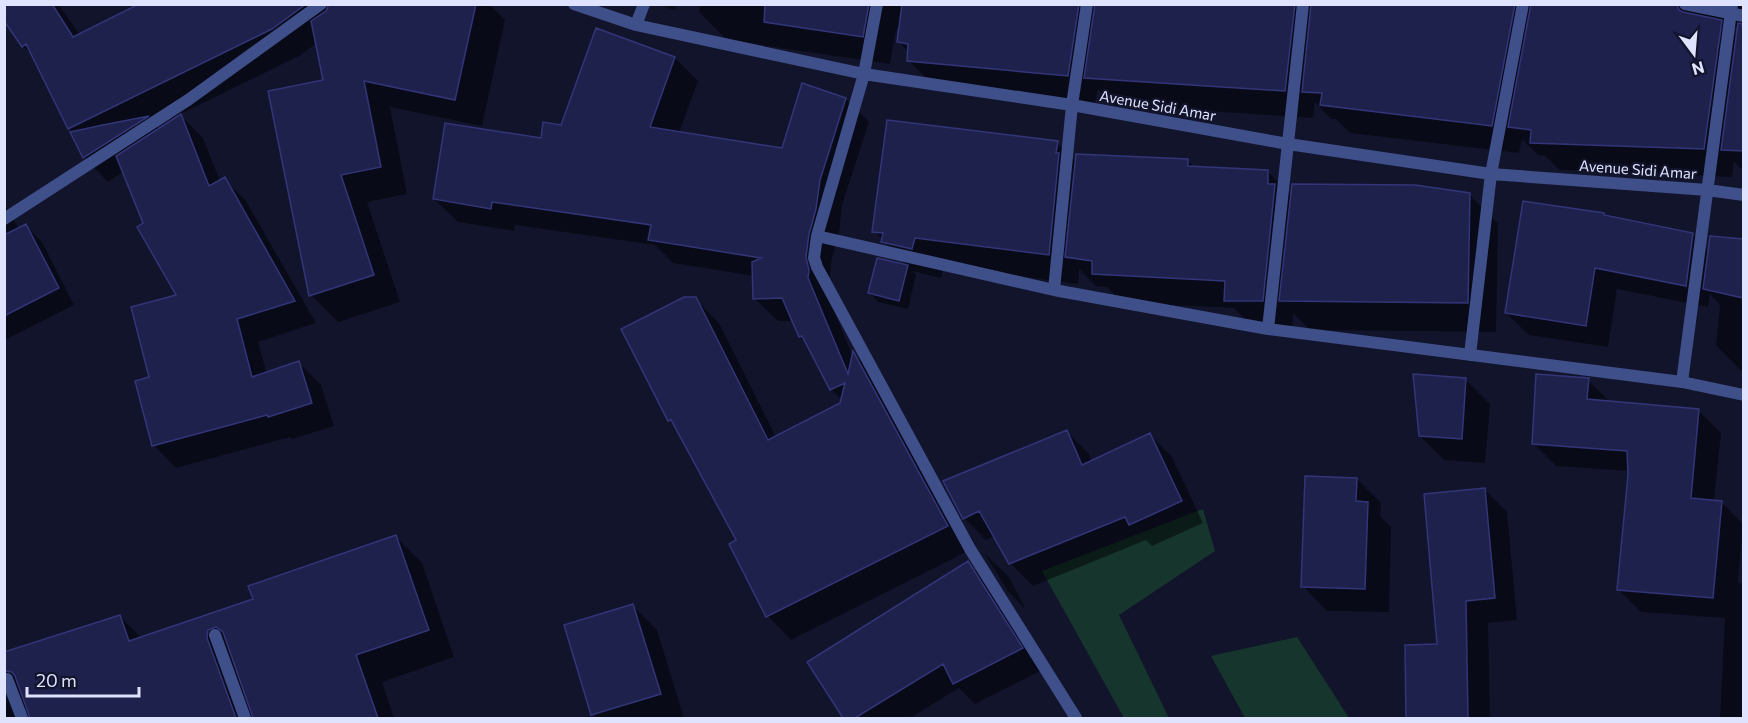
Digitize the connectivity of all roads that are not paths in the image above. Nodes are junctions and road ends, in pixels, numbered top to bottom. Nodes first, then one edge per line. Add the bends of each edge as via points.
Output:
1 (321, 4) edge
2 (574, 4) edge
3 (644, 4) edge
4 (877, 4) edge
5 (1087, 4) edge
6 (1303, 4) edge
7 (1523, 4) edge
8 (1685, 4) edge
9 (1731, 9) edge
10 (1743, 16) edge
11 (636, 25) junction
12 (864, 74) junction
13 (1072, 105) junction
14 (1288, 144) junction
15 (1491, 174) junction
16 (1707, 190) junction
17 (1743, 195) edge
18 (4, 219) edge
19 (817, 236) junction
20 (1054, 290) junction
21 (1268, 329) junction
22 (1470, 355) junction
23 (1682, 382) junction
24 (1743, 395) edge
25 (215, 635) dead end
26 (7, 679) dead end
27 (22, 718) edge
28 (245, 718) edge
29 (1076, 718) edge

1 - 18 street via 188,100
2 - 11 street, Avenue Sidi Amar
3 - 11 street
4 - 12 street
5 - 13 street
6 - 14 street
7 - 15 street
8 - 9 street
9 - 10 street
9 - 16 street
11 - 12 street, Avenue Sidi Amar
12 - 13 street, Avenue Sidi Amar
12 - 19 street
13 - 14 street, Avenue Sidi Amar
13 - 20 street
14 - 15 street, Avenue Sidi Amar
14 - 21 street
15 - 16 street, Avenue Sidi Amar
15 - 22 street
16 - 17 street, Avenue Sidi Amar
16 - 23 street
19 - 20 street
19 - 29 street via 817,267 970,549
20 - 21 street
21 - 22 street
22 - 23 street
23 - 24 street
25 - 28 street
26 - 27 street

